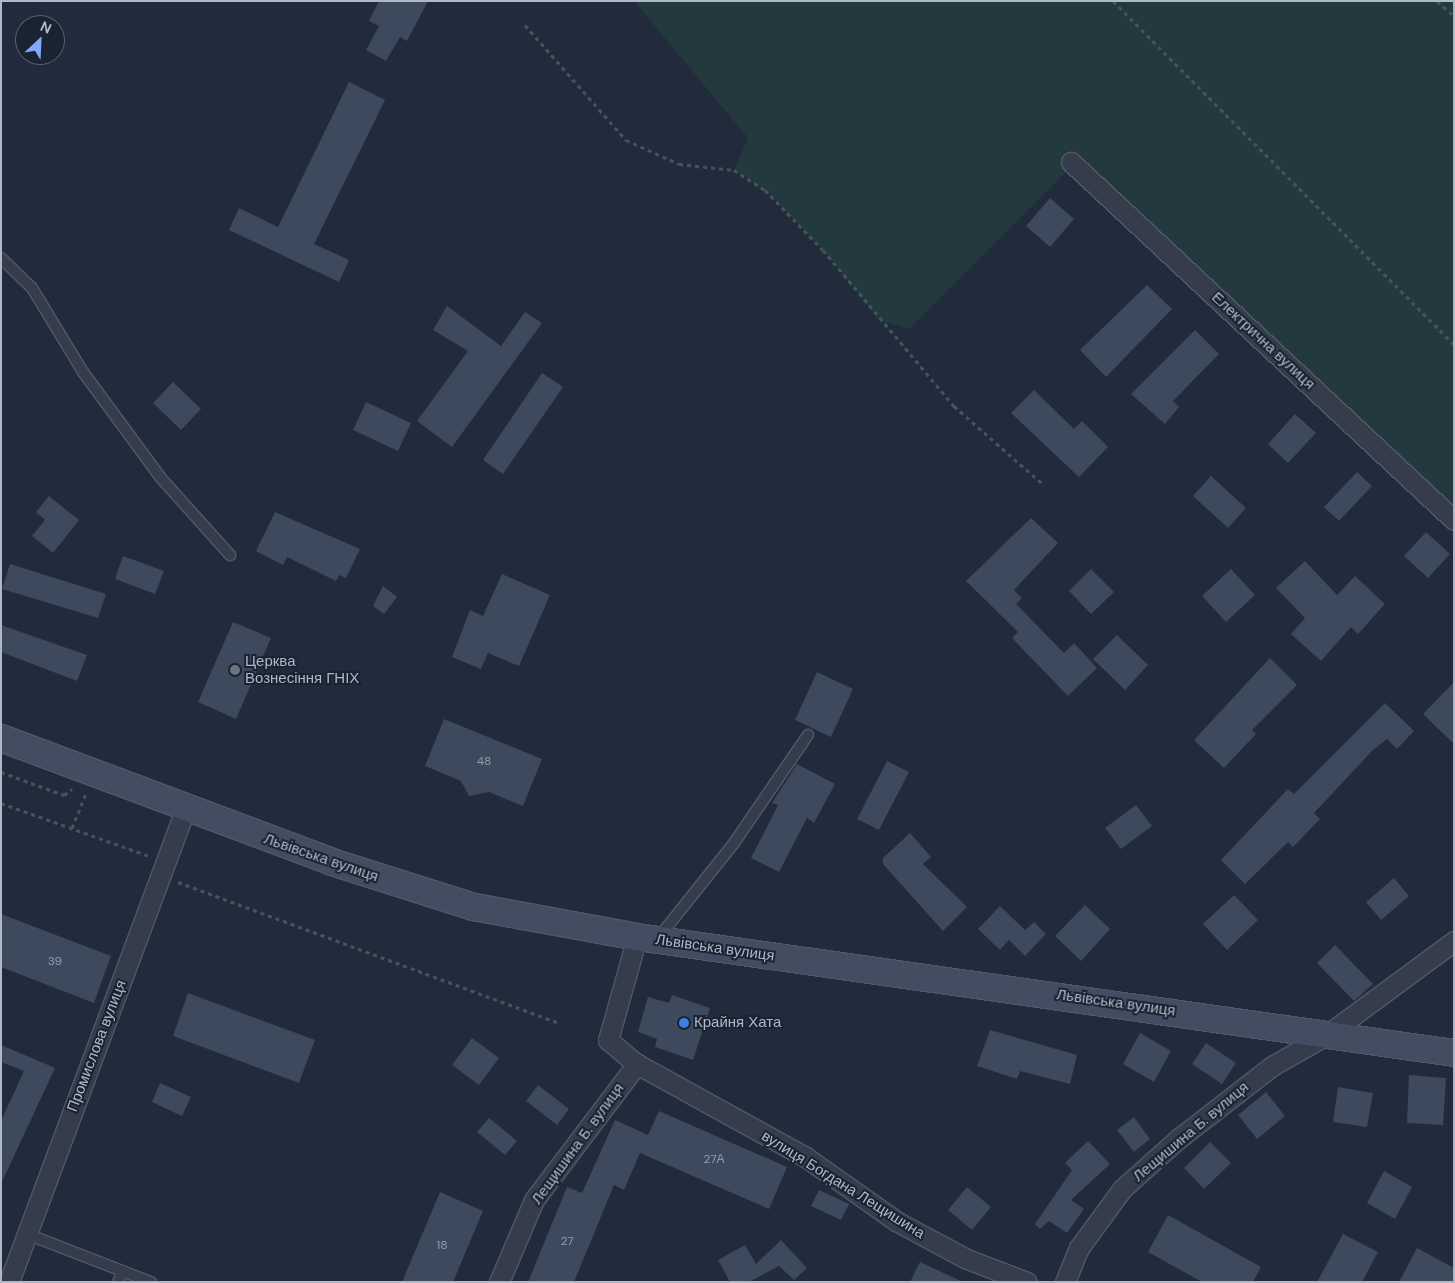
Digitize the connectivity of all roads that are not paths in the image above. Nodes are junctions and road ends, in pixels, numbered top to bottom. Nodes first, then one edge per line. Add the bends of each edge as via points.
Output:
1 (1071, 162) dead end
2 (1, 258) edge
3 (1454, 520) edge
4 (230, 555) dead end
5 (808, 735) dead end
6 (1, 738) edge
7 (186, 810) junction
8 (647, 938) junction
9 (1454, 941) edge
10 (1328, 1034) junction
11 (1454, 1052) edge
12 (637, 1064) junction
13 (27, 1234) junction
14 (123, 1271) junction
15 (9, 1282) edge
16 (118, 1282) edge
17 (151, 1282) edge
18 (499, 1282) edge
19 (1027, 1282) edge
20 (1065, 1282) edge

1 - 3 street, Електрична вулиця
2 - 4 lane via 32,288 83,372 160,476
5 - 8 lane via 734,843
6 - 7 main road, Львівська вулиця
7 - 8 main road, Львівська вулиця via 474,907
7 - 13 street, Промислова вулиця
8 - 10 main road, Львівська вулиця
8 - 12 street, вулиця Богдана Лещишина via 608,1040
9 - 10 street, Лещишина Б. вулиця
10 - 11 main road, Львівська вулиця
10 - 20 street, Лещишина Б. вулиця via 1272,1066 1178,1138 1122,1189 1079,1248
12 - 18 street, Лещишина Б. вулиця via 534,1200
12 - 19 street, вулиця Богдана Лещишина via 804,1156 896,1221 967,1259
13 - 14 lane
13 - 15 street, Промислова вулиця
14 - 16 lane
14 - 17 lane

